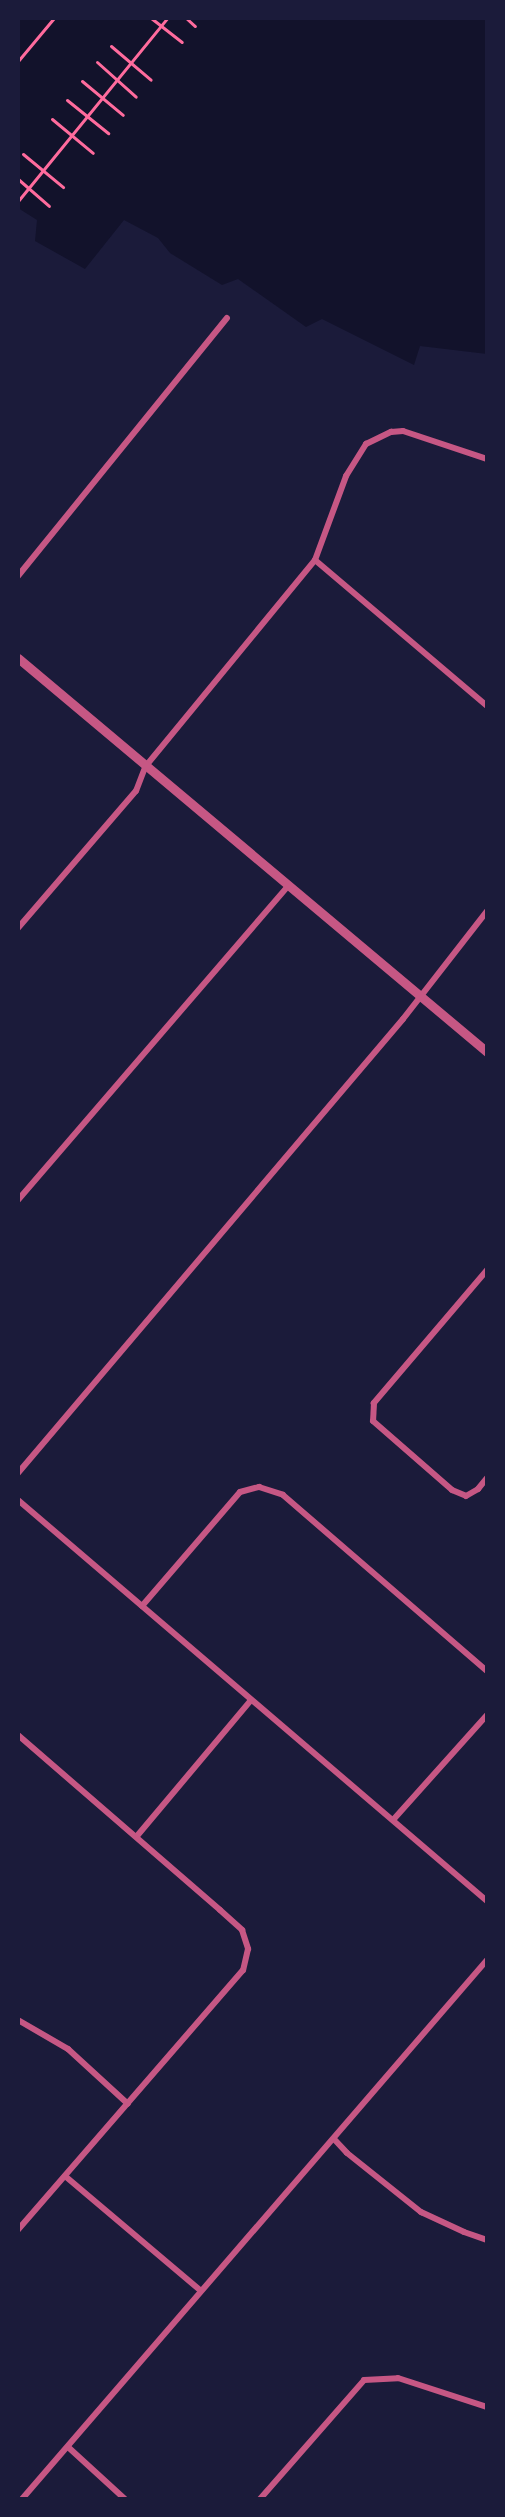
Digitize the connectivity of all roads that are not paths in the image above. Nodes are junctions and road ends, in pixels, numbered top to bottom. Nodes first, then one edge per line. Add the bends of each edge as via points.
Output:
1 (228, 318) dead end
2 (487, 459) edge
3 (315, 560) junction
4 (18, 576) edge
5 (18, 658) edge
6 (487, 706) edge
7 (145, 767) junction
8 (288, 886) junction
9 (487, 911) edge
10 (18, 928) edge
11 (420, 998) junction
12 (487, 1052) edge
13 (18, 1200) edge
14 (487, 1270) edge
15 (18, 1473) edge
16 (487, 1478) edge
17 (18, 1500) edge
18 (142, 1606) junction
19 (487, 1671) edge
20 (252, 1700) junction
21 (487, 1715) edge
22 (18, 1736) edge
23 (393, 1820) junction
24 (137, 1836) junction
25 (487, 1901) edge
26 (487, 1960) edge
27 (18, 2020) edge
28 (128, 2104) junction
29 (334, 2139) junction
30 (65, 2176) junction
31 (18, 2230) edge
32 (487, 2240) edge
33 (200, 2290) junction
34 (487, 2407) edge
35 (68, 2447) junction
36 (22, 2499) edge
37 (125, 2499) edge
38 (260, 2499) edge

1 - 4 street
2 - 3 street via 403,431 391,432 366,444 346,476
3 - 6 street
3 - 7 street
5 - 7 street
7 - 8 street
7 - 10 street via 136,791
8 - 11 street
8 - 13 street
9 - 11 street
11 - 12 street
11 - 15 street
14 - 16 street via 374,1403 373,1421 452,1490 466,1496
17 - 18 street
18 - 19 street via 240,1492 259,1487 283,1495
18 - 20 street
20 - 23 street
20 - 24 street
21 - 23 street
22 - 24 street
23 - 25 street
24 - 28 street via 242,1930 248,1949 243,1970
26 - 29 street
27 - 28 street via 68,2049
28 - 30 street
29 - 32 street via 421,2212
29 - 33 street
30 - 31 street
30 - 33 street
33 - 35 street
34 - 38 street via 398,2378 364,2380
35 - 36 street
35 - 37 street

